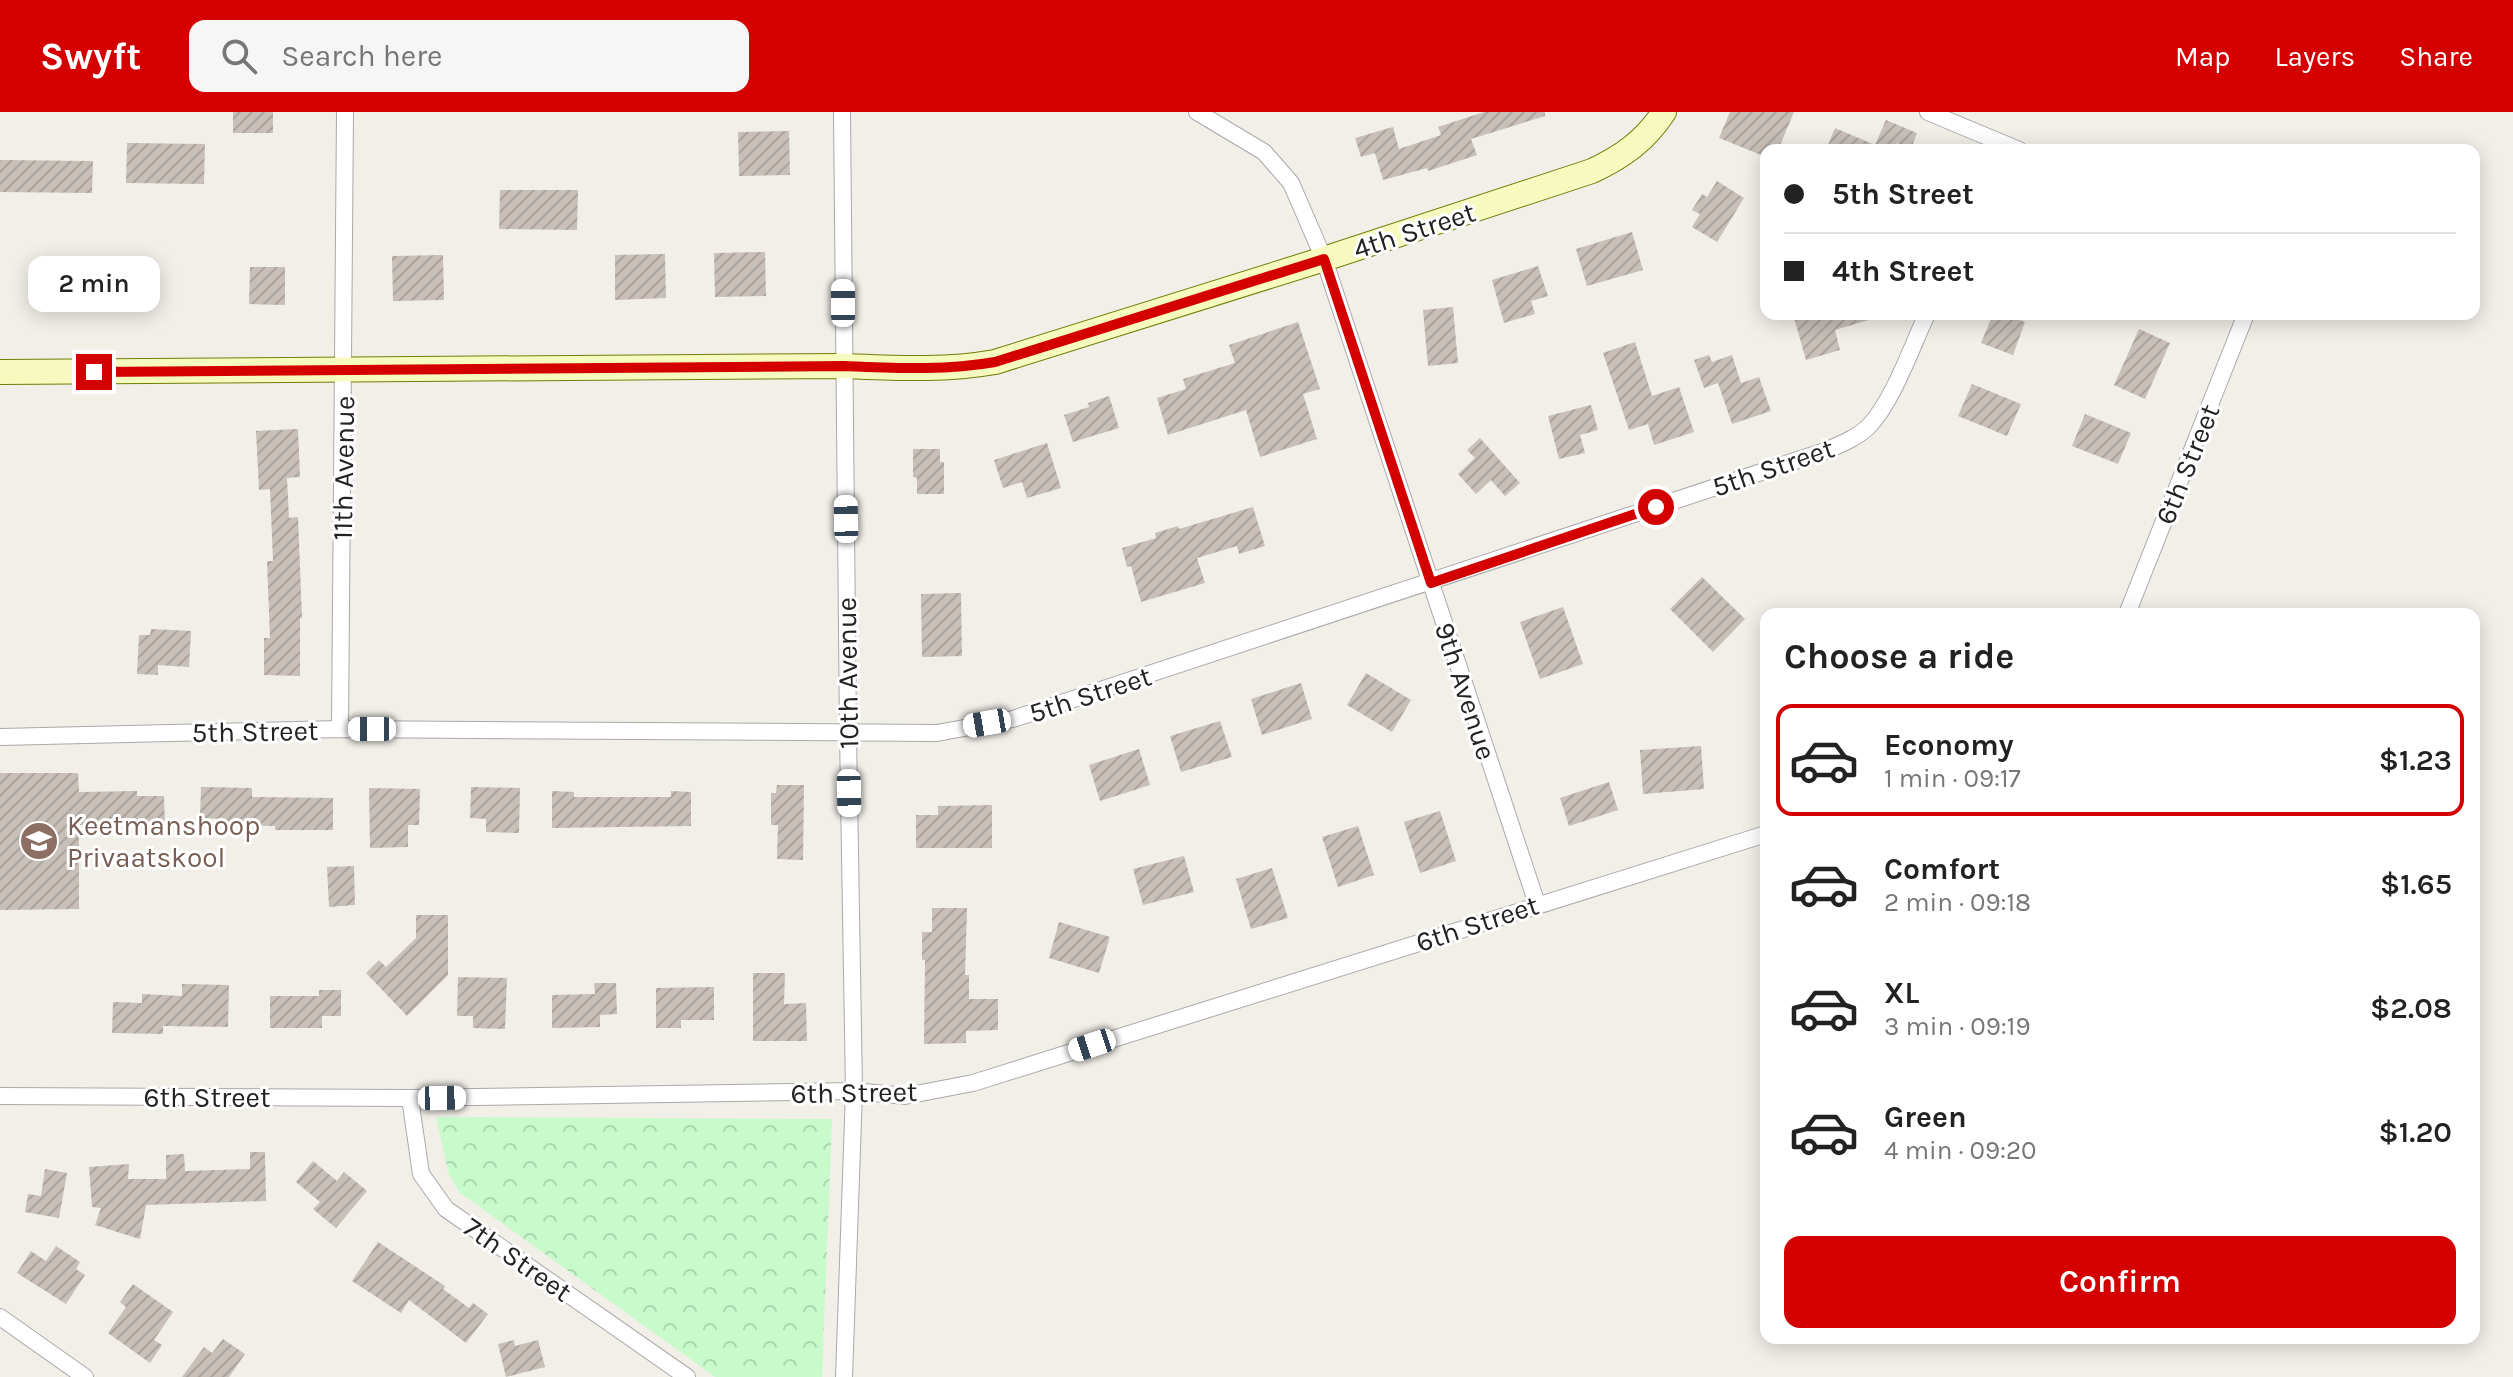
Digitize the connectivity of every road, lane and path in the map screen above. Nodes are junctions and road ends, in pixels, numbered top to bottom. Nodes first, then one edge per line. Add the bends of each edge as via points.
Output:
1 (345, 112) edge
2 (842, 112) edge
3 (1197, 112) edge
4 (1664, 112) edge
5 (1928, 112) edge
6 (1994, 144) edge
7 (1324, 259) junction
8 (1924, 320) edge
9 (2244, 320) edge
10 (844, 366) junction
11 (344, 370) junction
12 (0, 372) edge
13 (1431, 583) junction
14 (2129, 608) edge
15 (340, 729) junction
16 (848, 733) junction
17 (0, 737) edge
18 (1760, 836) edge
19 (1537, 904) junction
20 (854, 1091) junction
21 (0, 1096) edge
22 (410, 1098) junction
23 (0, 1317) edge
24 (85, 1377) edge
25 (687, 1377) edge
26 (844, 1377) edge

1 - 11 street, 11th Avenue
2 - 10 street, 10th Avenue
3 - 7 street, 9th Avenue via 1264,152 1291,183
4 - 7 street, 4th Street via 1636,145 1592,171
5 - 6 street
7 - 10 street, 4th Street via 995,362 933,369
7 - 13 street, 9th Avenue
8 - 13 street, 5th Street via 1884,406 1850,440
9 - 14 street, 6th Street
10 - 11 street, 4th Street
10 - 16 street, 10th Avenue
11 - 12 street, 4th Street
11 - 15 street, 11th Avenue
13 - 16 street, 5th Street via 1013,719 937,733
13 - 19 street, 9th Avenue
15 - 16 street, 5th Street
15 - 17 street, 5th Street
16 - 20 street, 10th Avenue
18 - 19 street, 6th Street
19 - 20 street, 6th Street via 973,1083 905,1096
20 - 22 street, 6th Street
20 - 26 street, 10th Avenue
21 - 22 street, 6th Street
22 - 25 street, 7th Street via 421,1174 446,1209
23 - 24 street

